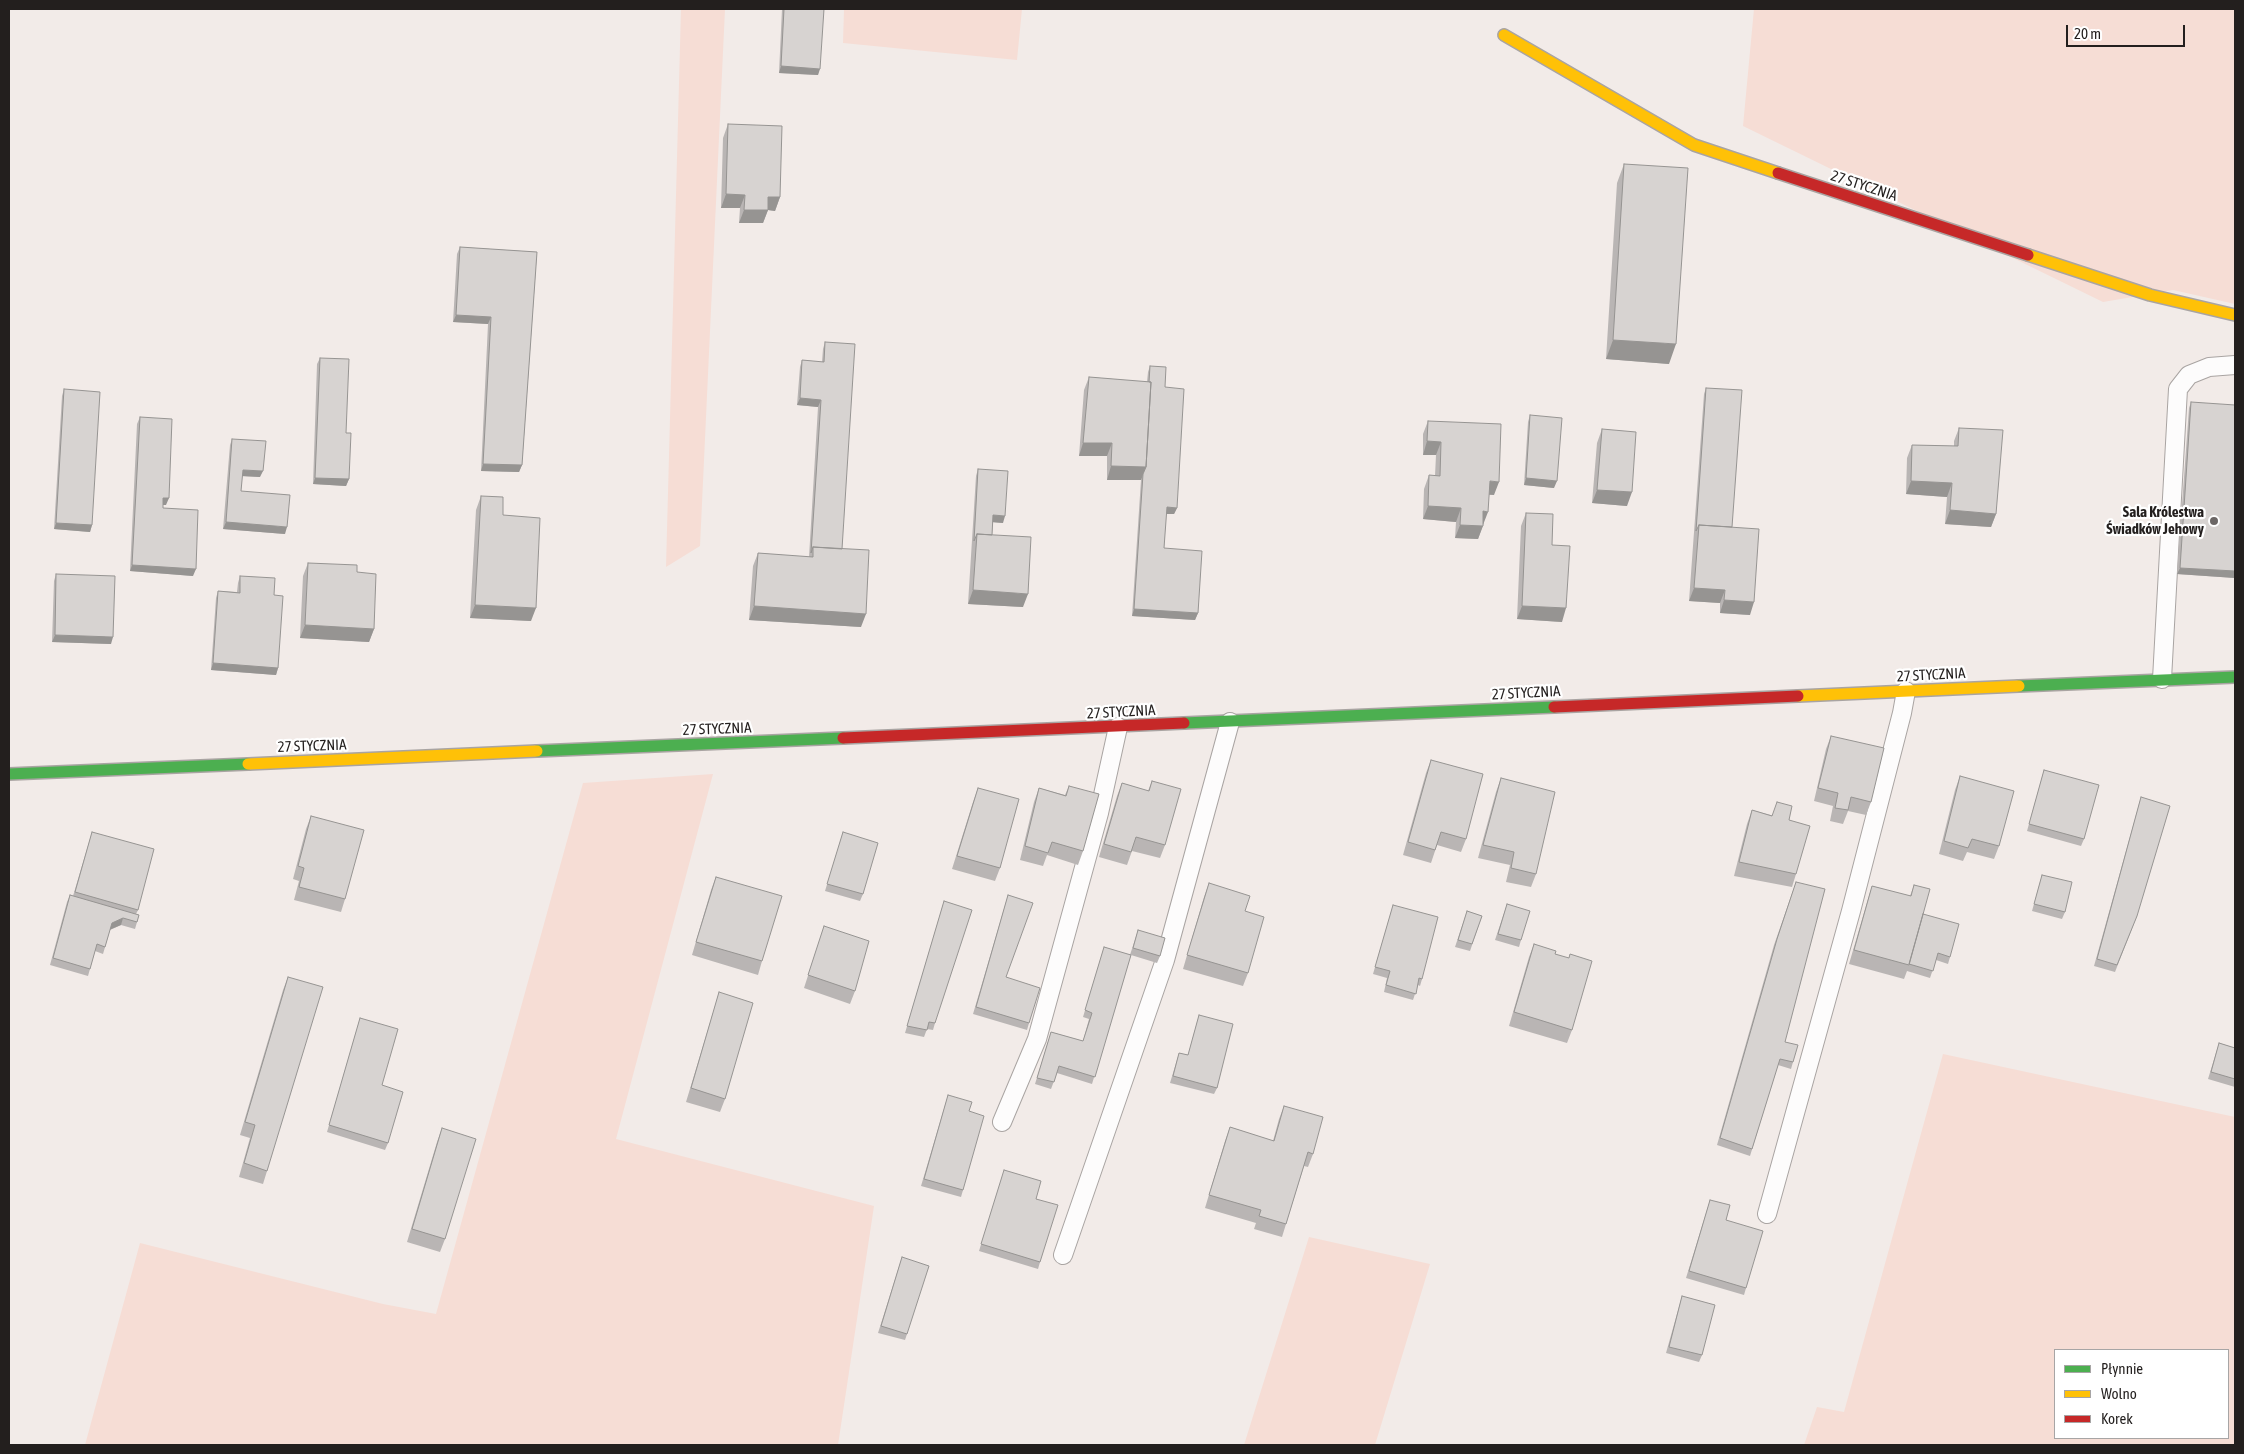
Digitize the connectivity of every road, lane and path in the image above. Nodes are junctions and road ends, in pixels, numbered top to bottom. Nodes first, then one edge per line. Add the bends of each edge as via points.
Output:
1 (1504, 35) dead end
2 (2235, 315) edge
3 (2235, 365) edge
4 (2235, 677) edge
5 (2162, 679) junction
6 (1906, 691) junction
7 (1230, 722) junction
8 (1118, 727) junction
9 (9, 774) edge
10 (1002, 1122) dead end
11 (1767, 1214) dead end
12 (1063, 1255) dead end

1 - 2 street, 27 STYCZNIA via 1694,145 2150,295
3 - 5 lane via 2209,367 2188,375 2178,389
4 - 5 street, 27 STYCZNIA
5 - 6 street, 27 STYCZNIA
6 - 7 street, 27 STYCZNIA
6 - 11 lane
7 - 8 street, 27 STYCZNIA
7 - 12 lane via 1165,960
8 - 9 street, 27 STYCZNIA
8 - 10 lane via 1100,813 1038,1038

